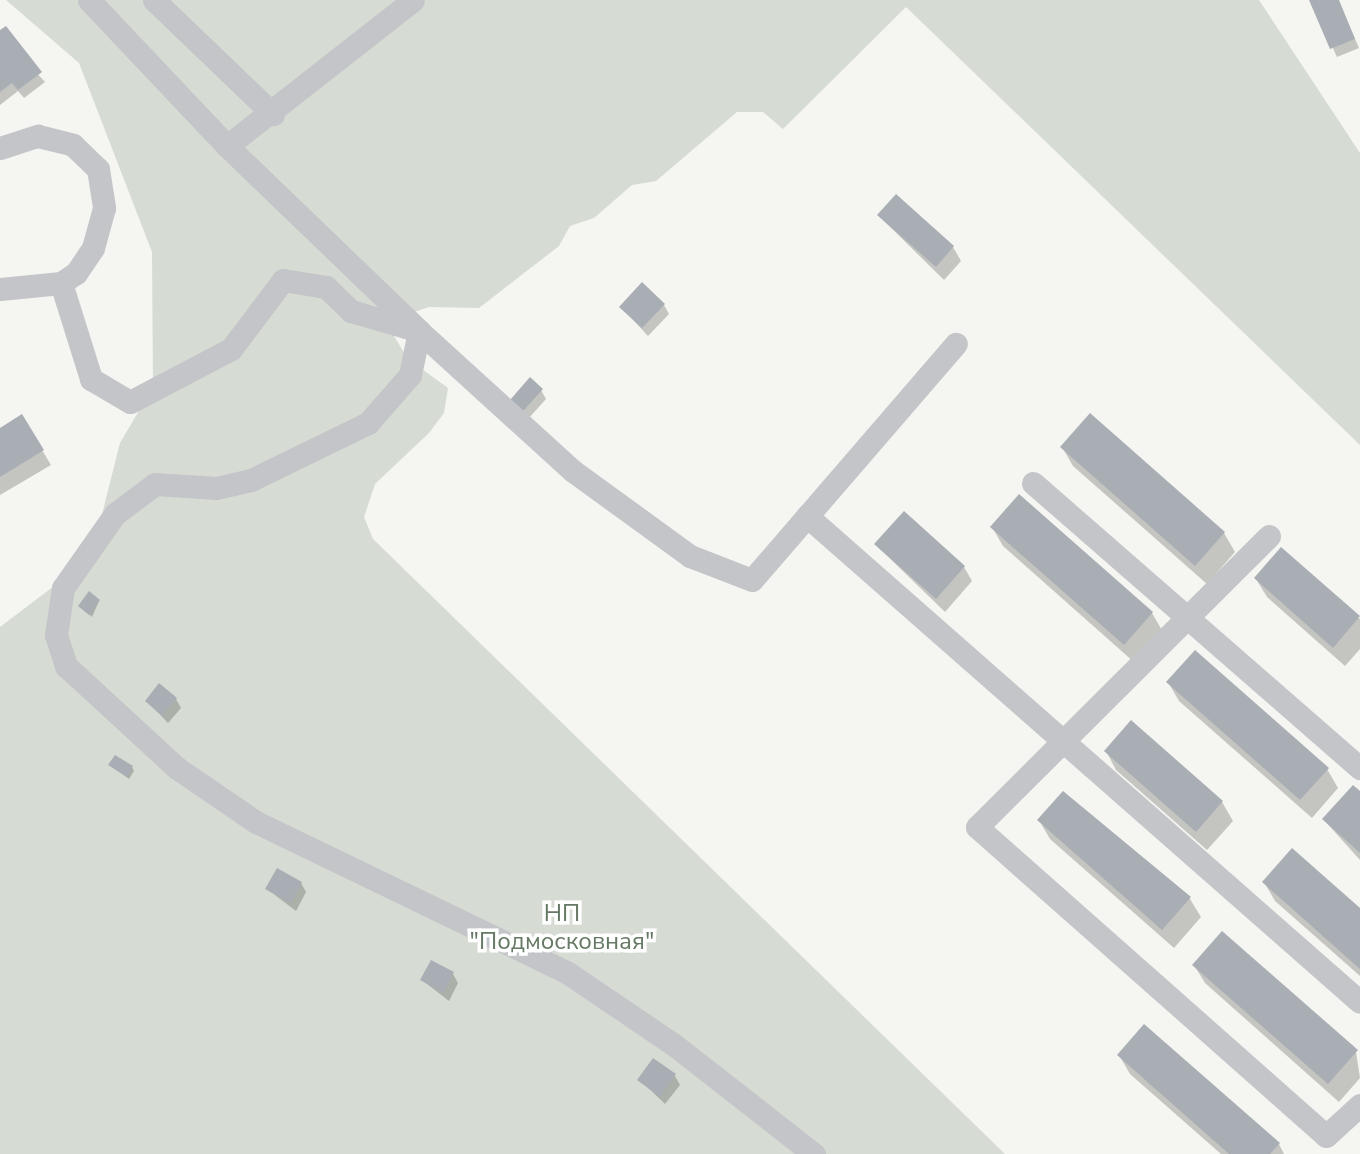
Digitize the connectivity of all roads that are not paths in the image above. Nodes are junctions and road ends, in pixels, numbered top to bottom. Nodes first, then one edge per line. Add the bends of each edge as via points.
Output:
1 (89, 0) edge
2 (154, 0) edge
3 (413, 0) edge
4 (273, 114) junction
5 (226, 146) junction
6 (0, 148) edge
7 (61, 282) junction
8 (0, 289) edge
9 (419, 331) junction
10 (956, 344) dead end
11 (1033, 482) dead end
12 (807, 516) junction
13 (1269, 536) dead end
14 (1186, 616) junction
15 (1064, 743) junction
16 (1360, 768) edge
17 (1360, 1002) edge
18 (1360, 1105) edge
19 (814, 1154) edge

1 - 5 street
2 - 4 street
3 - 4 street
4 - 5 street
5 - 9 street
6 - 7 street via 38,136 55,139 73,145 98,169 104,208 100,231 85,261
7 - 8 street
7 - 9 street via 91,380 130,402 231,349 283,280 326,287 351,311
9 - 12 street via 573,471 690,556 752,580
9 - 19 street via 410,375 368,423 251,480 216,488 155,484 115,513 63,588 57,635 66,666 177,768 257,822 568,973 673,1044
10 - 12 street
11 - 14 street
12 - 15 street
13 - 14 street
14 - 15 street
14 - 16 street
15 - 17 street
15 - 18 street via 977,827 1326,1136

